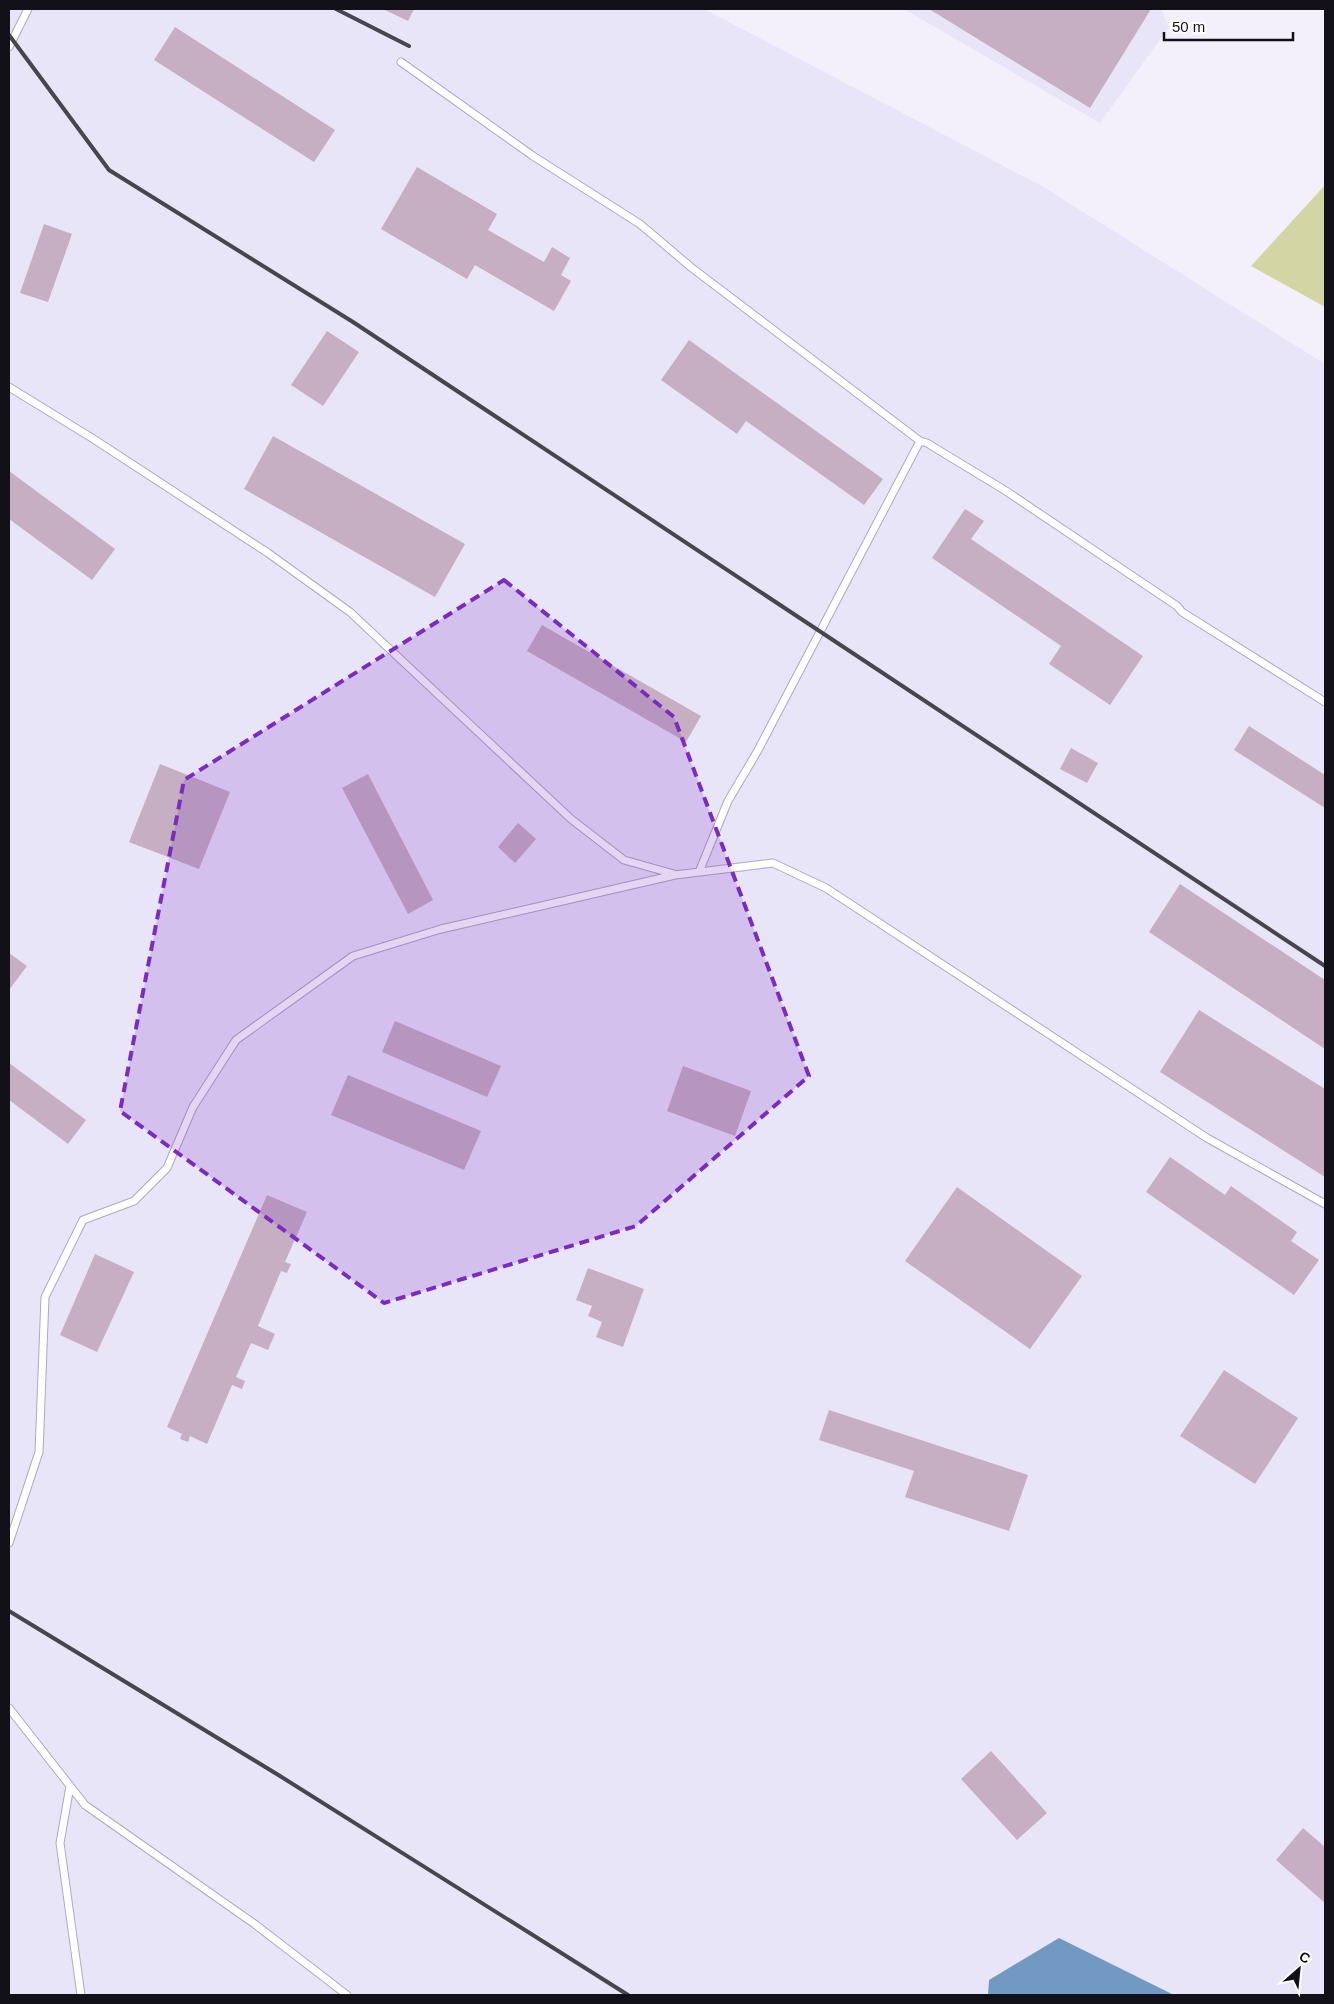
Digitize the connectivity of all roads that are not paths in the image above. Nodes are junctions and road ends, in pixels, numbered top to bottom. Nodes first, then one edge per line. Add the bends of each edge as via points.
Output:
1 (28, 9) edge
2 (9, 47) edge
3 (401, 62) dead end
4 (9, 387) edge
5 (920, 441) junction
6 (1325, 702) edge
7 (700, 872) junction
8 (675, 874) junction
9 (1325, 1204) edge
10 (9, 1543) edge
11 (9, 1708) edge
12 (70, 1786) junction
13 (82, 1995) edge
14 (347, 1995) edge

1 - 2 lane
3 - 5 lane via 533,156 640,224 692,268
4 - 8 lane via 268,554 350,612 571,819 624,860
5 - 6 lane via 927,442 1006,491 1182,612
5 - 7 lane via 757,752 728,801
7 - 8 lane
7 - 9 lane via 772,863 826,888 1207,1138
8 - 10 lane via 441,929 352,956 236,1040 193,1107 167,1168 134,1201 83,1220 45,1298 39,1452
11 - 12 lane
12 - 13 lane via 60,1843
12 - 14 lane via 85,1805 256,1925

